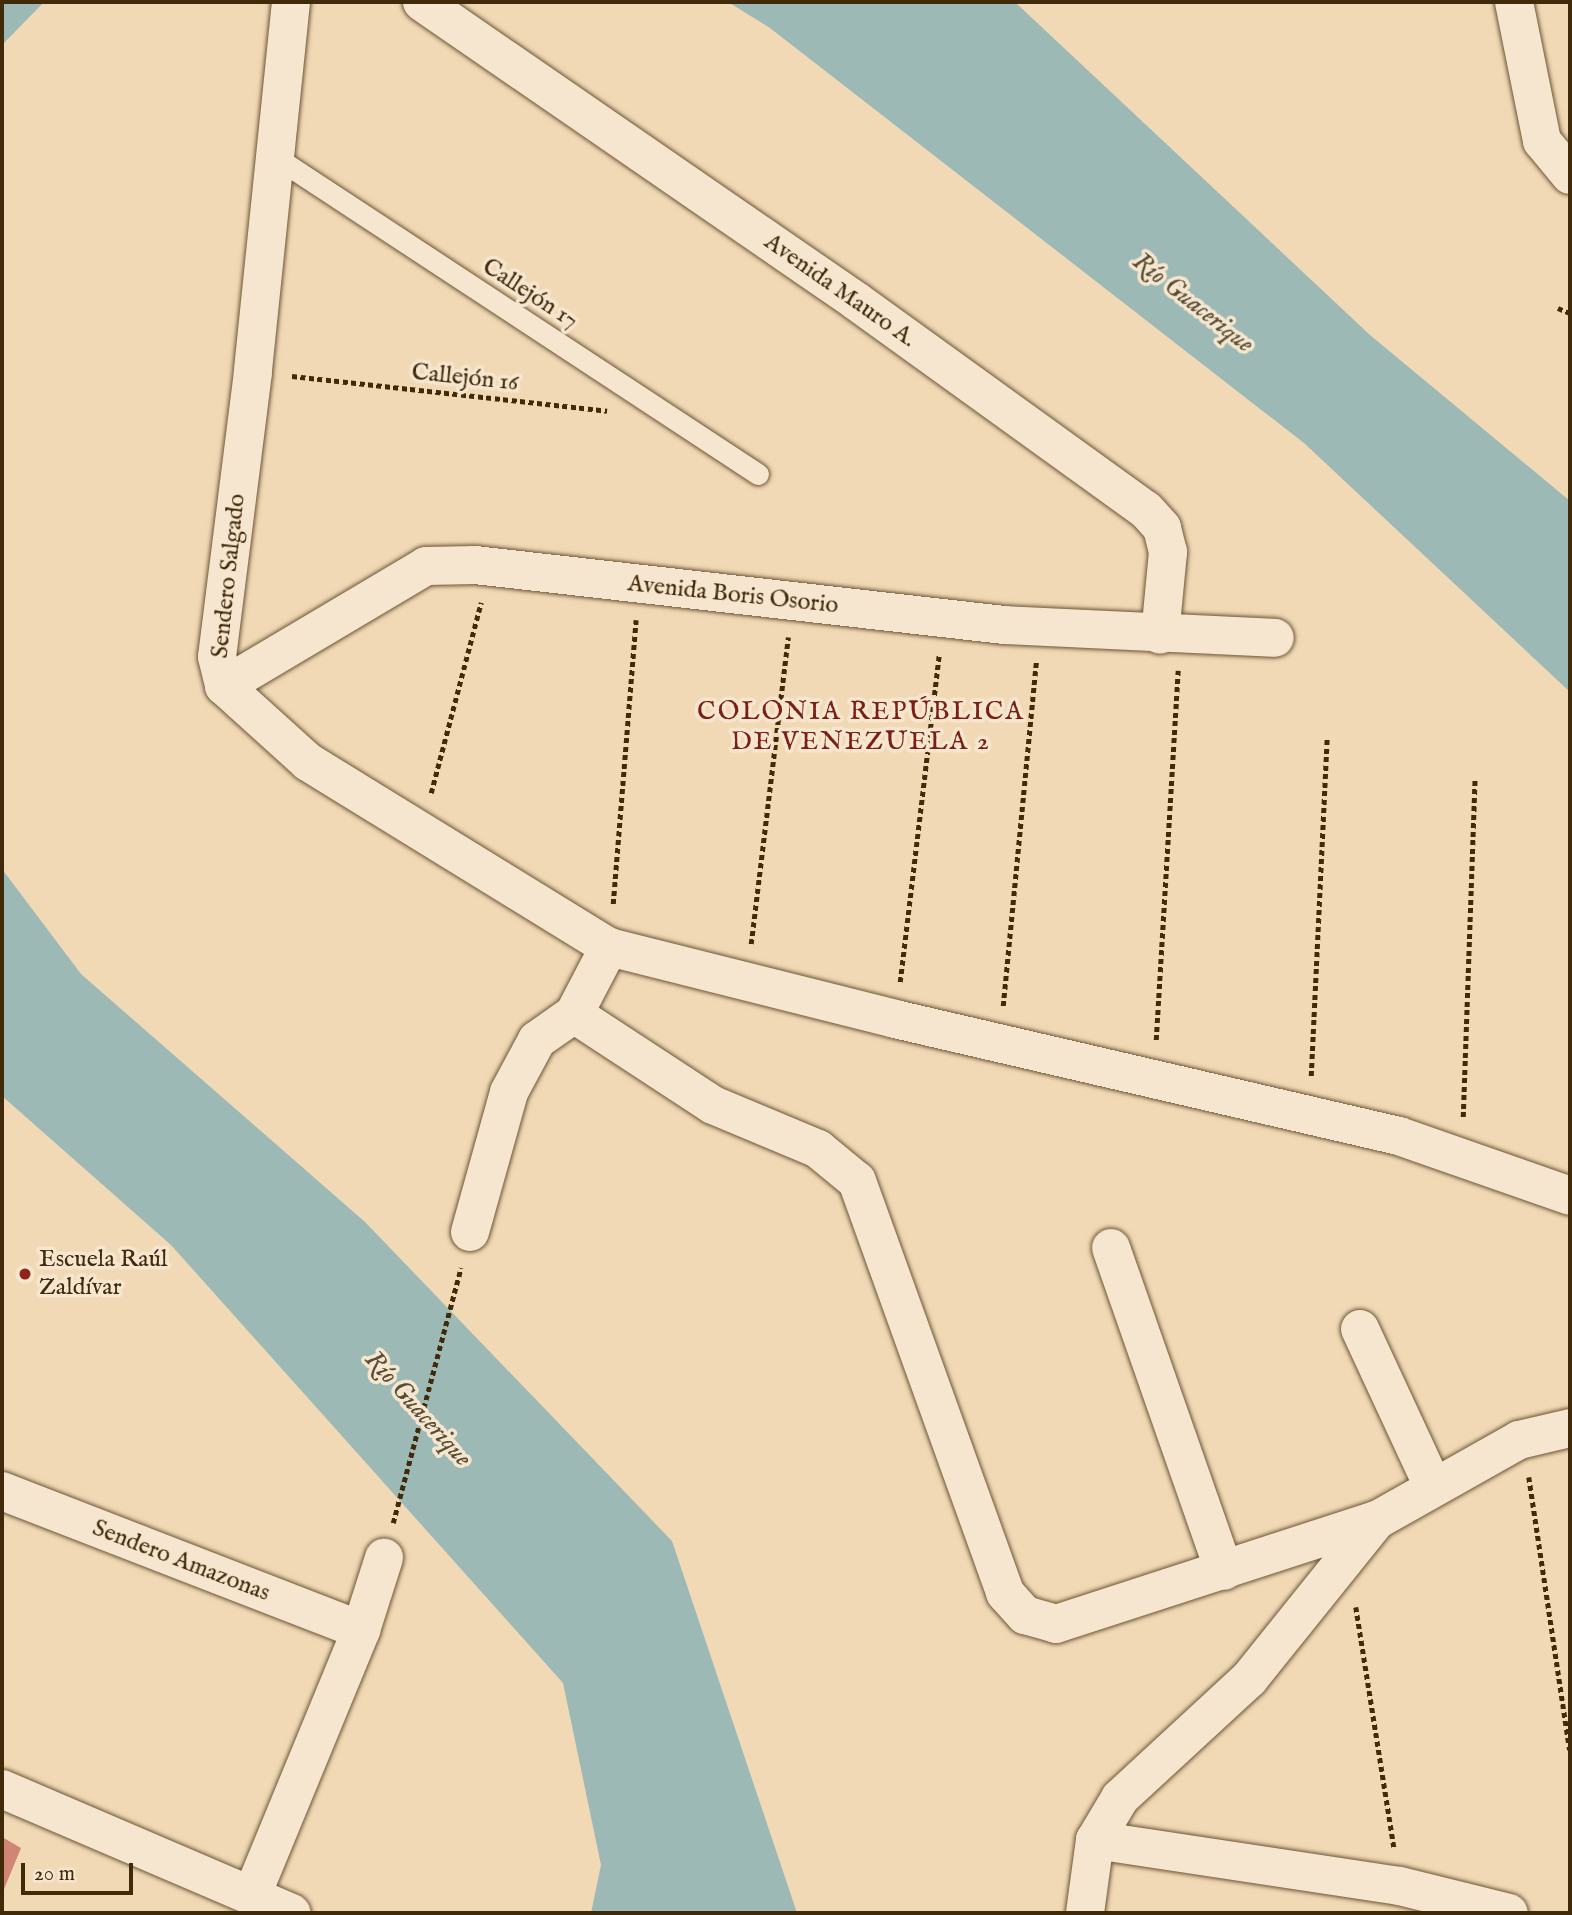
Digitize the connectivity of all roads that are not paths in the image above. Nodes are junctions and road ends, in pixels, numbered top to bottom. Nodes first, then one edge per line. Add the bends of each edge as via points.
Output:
1 (291, 2) edge
2 (422, 2) edge
3 (1514, 2) edge
4 (274, 156) junction
5 (1570, 175) edge
6 (758, 474) dead end
7 (1170, 635) junction
8 (1275, 638) dead end
9 (224, 686) junction
10 (609, 947) junction
11 (574, 1014) junction
12 (1570, 1196) edge
13 (470, 1232) road end
14 (1111, 1248) dead end
15 (1360, 1329) dead end
16 (1570, 1428) edge
17 (1433, 1486) junction
18 (2, 1491) edge
19 (1377, 1520) junction
20 (384, 1558) road end
21 (1224, 1571) junction
22 (361, 1630) junction
23 (2, 1789) edge
24 (1095, 1840) junction
25 (252, 1895) junction
26 (292, 1913) edge
27 (1085, 1913) edge
28 (1509, 1913) edge

1 - 4 street, Sendero Salgado
2 - 7 street, Avenida Mauro A. via 845,293 1146,510 1162,528 1168,552
3 - 5 street via 1542,141
4 - 6 lane, Callejón 17
4 - 9 street, Sendero Salgado via 253,372 217,657
7 - 8 street, Avenida Boris Osorio
7 - 9 street, Avenida Boris Osorio via 943,618 490,567 426,566
9 - 10 street, Sendero Salgado via 308,762
10 - 11 street
10 - 12 street, Sendero Salgado via 1309,1115 1462,1156
11 - 13 street via 537,1040 509,1092
11 - 21 street via 713,1105 818,1149 857,1181 1005,1593 1025,1615 1056,1624
14 - 21 street
15 - 17 street
16 - 17 street via 1524,1438
17 - 19 street
18 - 22 street, Sendero Amazonas
19 - 21 street
19 - 24 street via 1249,1679 1120,1798
20 - 22 street
22 - 25 street
23 - 25 street
24 - 27 street
24 - 28 street via 1400,1886
25 - 26 street

